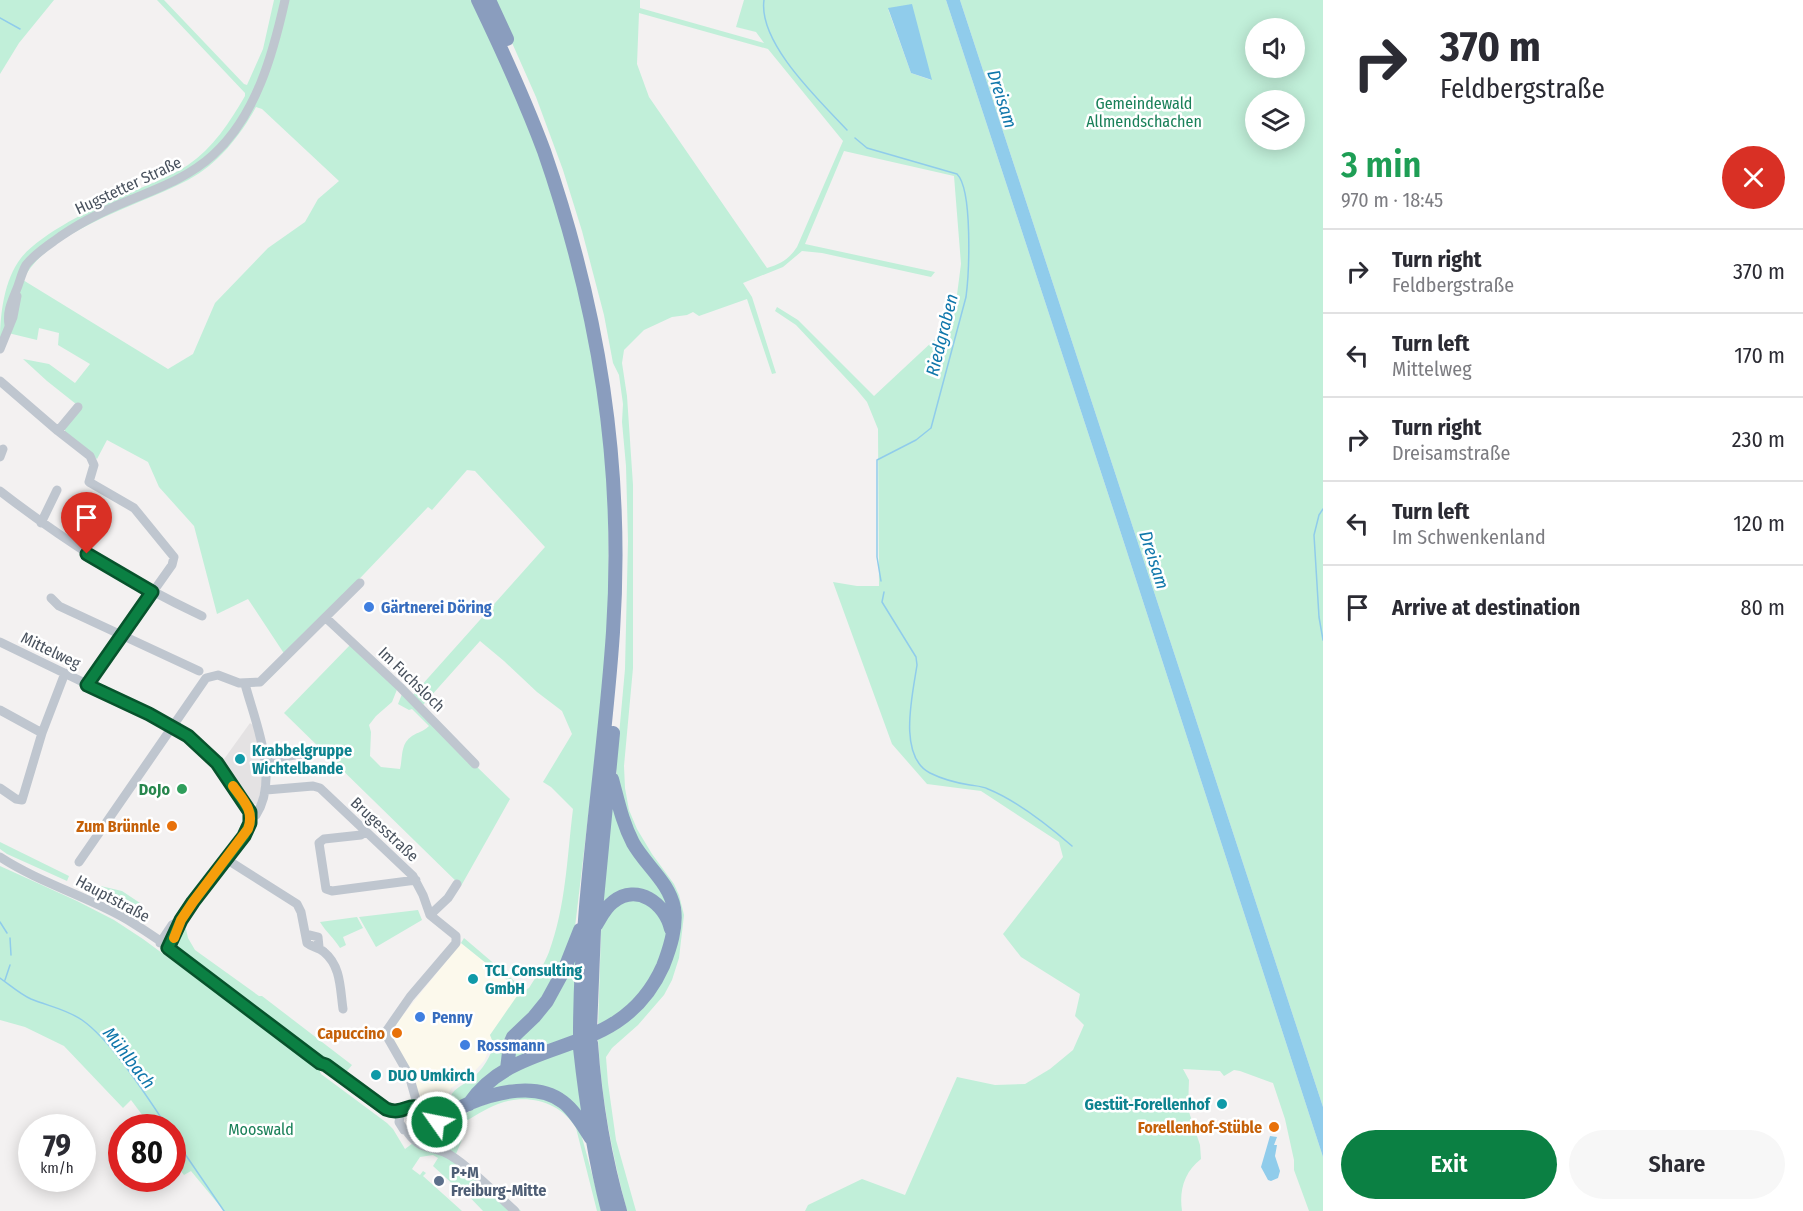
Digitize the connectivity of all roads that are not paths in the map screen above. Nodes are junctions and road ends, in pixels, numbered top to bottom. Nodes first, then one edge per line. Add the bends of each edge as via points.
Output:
1 (285, 0) edge
2 (478, 0) edge
3 (489, 0) edge
4 (0, 349) edge
5 (0, 381) edge
6 (78, 407) dead end
7 (58, 431) junction
8 (57, 490) dead end
9 (0, 491) edge
10 (41, 523) junction
11 (360, 583) dead end
12 (152, 592) junction
13 (51, 598) dead end
14 (202, 616) dead end
15 (326, 618) junction
16 (122, 635) junction
17 (0, 642) edge
18 (199, 671) dead end
19 (65, 673) junction
20 (245, 684) junction
21 (87, 685) junction
22 (0, 710) edge
23 (171, 726) junction
24 (42, 733) junction
25 (301, 754) dead end
26 (264, 760) junction
27 (475, 764) dead end
28 (610, 768) junction
29 (0, 788) edge
30 (266, 790) junction
31 (251, 817) junction
32 (366, 832) junction
33 (0, 857) edge
34 (226, 859) junction
35 (79, 862) dead end
36 (416, 880) junction
37 (457, 884) dead end
38 (430, 915) junction
39 (589, 925) junction
40 (672, 935) junction
41 (164, 945) junction
42 (343, 1009) dead end
43 (585, 1039) junction
44 (320, 1063) junction
45 (507, 1069) junction
46 (409, 1079) junction
47 (469, 1104) junction
48 (402, 1114) junction
49 (419, 1122) junction
50 (591, 1138) junction
51 (515, 1211) edge
52 (608, 1211) edge
53 (620, 1211) edge

1 - 4 street, Hugstetter Straße via 265,70 242,119 227,140 184,176 92,217 32,258 22,272 9,308 9,325
2 - 39 highway via 524,100 570,231 593,325 610,432 614,478 613,631
3 - 28 highway via 562,179 595,294 612,376 621,452 624,538
5 - 7 street
6 - 7 street
7 - 12 street via 93,459 89,482 134,508 174,557
8 - 10 street
9 - 10 street
10 - 12 street
11 - 15 street
12 - 14 street
12 - 16 street
13 - 16 street via 59,606
15 - 20 street via 268,676 260,682
15 - 27 street, Im Fuchsloch
16 - 18 street
16 - 21 street
17 - 19 street, Mittelweg
19 - 21 street, Mittelweg
19 - 24 street
20 - 23 street via 218,675 206,678
20 - 26 street
21 - 23 street, Mittelweg
22 - 24 street
23 - 31 street, Mittelweg via 217,763
23 - 35 street
24 - 29 street via 22,800
25 - 26 street
26 - 30 street
28 - 39 highway
28 - 40 highway via 628,834 669,893 675,917
30 - 31 street via 260,808
30 - 32 street, Brugesstraße via 320,788
31 - 34 street via 248,829
32 - 36 street, Brugesstraße
32 - 36 street via 319,843 326,889
33 - 41 street, Hauptstraße via 130,922
34 - 41 street via 181,920 172,925
34 - 42 street via 297,904 308,943 330,957 337,970
36 - 38 street, Brugesstraße
37 - 38 street
38 - 46 street, Brugesstraße via 456,936 456,943 385,1032
39 - 40 highway via 613,902 639,895 650,898 663,910
39 - 43 highway
39 - 45 highway via 557,985 534,1017 513,1037
40 - 45 highway via 664,963 650,989 630,1012 583,1040
41 - 44 street, Hauptstraße
43 - 50 highway
43 - 53 highway
44 - 48 street, Hauptstraße via 386,1109
44 - 48 street, Hauptstraße via 393,1120
45 - 47 highway
46 - 48 street
46 - 49 street, Brugesstraße
47 - 49 highway via 444,1118
47 - 50 highway via 508,1092 544,1093 569,1107
48 - 49 street, Hauptstraße
48 - 49 street, Hauptstraße via 402,1128
49 - 51 street, Brugesstraße via 424,1148 453,1156
50 - 52 highway

